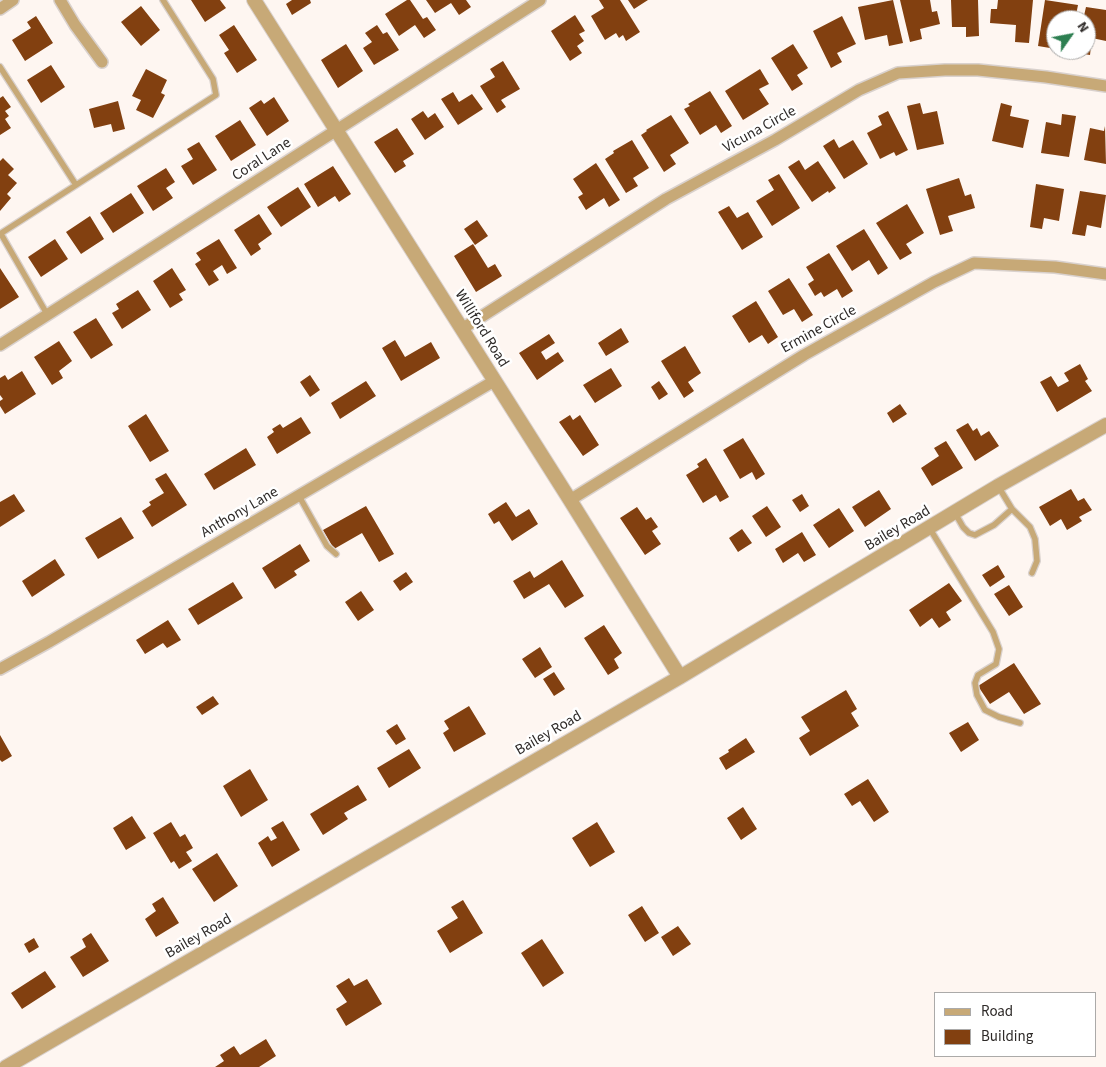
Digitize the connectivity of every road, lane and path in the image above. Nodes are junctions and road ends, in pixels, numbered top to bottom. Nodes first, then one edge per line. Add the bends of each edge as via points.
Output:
1 (14, 0) edge
2 (60, 0) edge
3 (163, 0) edge
4 (254, 0) edge
5 (540, 0) edge
6 (0, 9) edge
7 (102, 62) dead end
8 (0, 67) edge
9 (1106, 86) edge
10 (336, 130) junction
11 (76, 185) junction
12 (0, 234) edge
13 (1106, 274) edge
14 (47, 314) junction
15 (462, 329) junction
16 (0, 344) edge
17 (494, 381) junction
18 (1106, 425) edge
19 (998, 486) junction
20 (298, 496) junction
21 (570, 500) junction
22 (1012, 509) junction
23 (955, 513) junction
24 (930, 529) junction
25 (336, 554) dead end
26 (1032, 572) dead end
27 (0, 670) edge
28 (680, 677) junction
29 (1020, 723) dead end
30 (6, 1067) edge

1 - 6 street
2 - 7 street
3 - 11 lane via 213,79 216,95
4 - 10 street, Williford Road
5 - 10 street, Coral Lane
8 - 11 lane
9 - 15 street, Vicuna Circle via 978,70 898,73 859,90 666,199
10 - 14 street, Coral Lane
10 - 15 street, Williford Road
11 - 12 lane
12 - 14 lane
13 - 21 street, Ermine Circle via 1055,267 974,263 804,355
14 - 16 street, Coral Lane
15 - 17 street, Williford Road
17 - 20 street, Anthony Lane
17 - 21 street, Williford Road
18 - 19 street, Bailey Road
19 - 22 lane
19 - 23 street, Bailey Road
20 - 25 lane via 327,546
20 - 27 street, Anthony Lane
21 - 28 street, Williford Road
22 - 23 lane via 994,525 975,535 969,533
22 - 26 lane via 1030,527 1035,539 1037,560
23 - 24 street, Bailey Road
24 - 28 street, Bailey Road
24 - 29 lane via 994,632 999,649 996,664 978,675 975,683 977,696 985,710
28 - 30 street, Bailey Road

